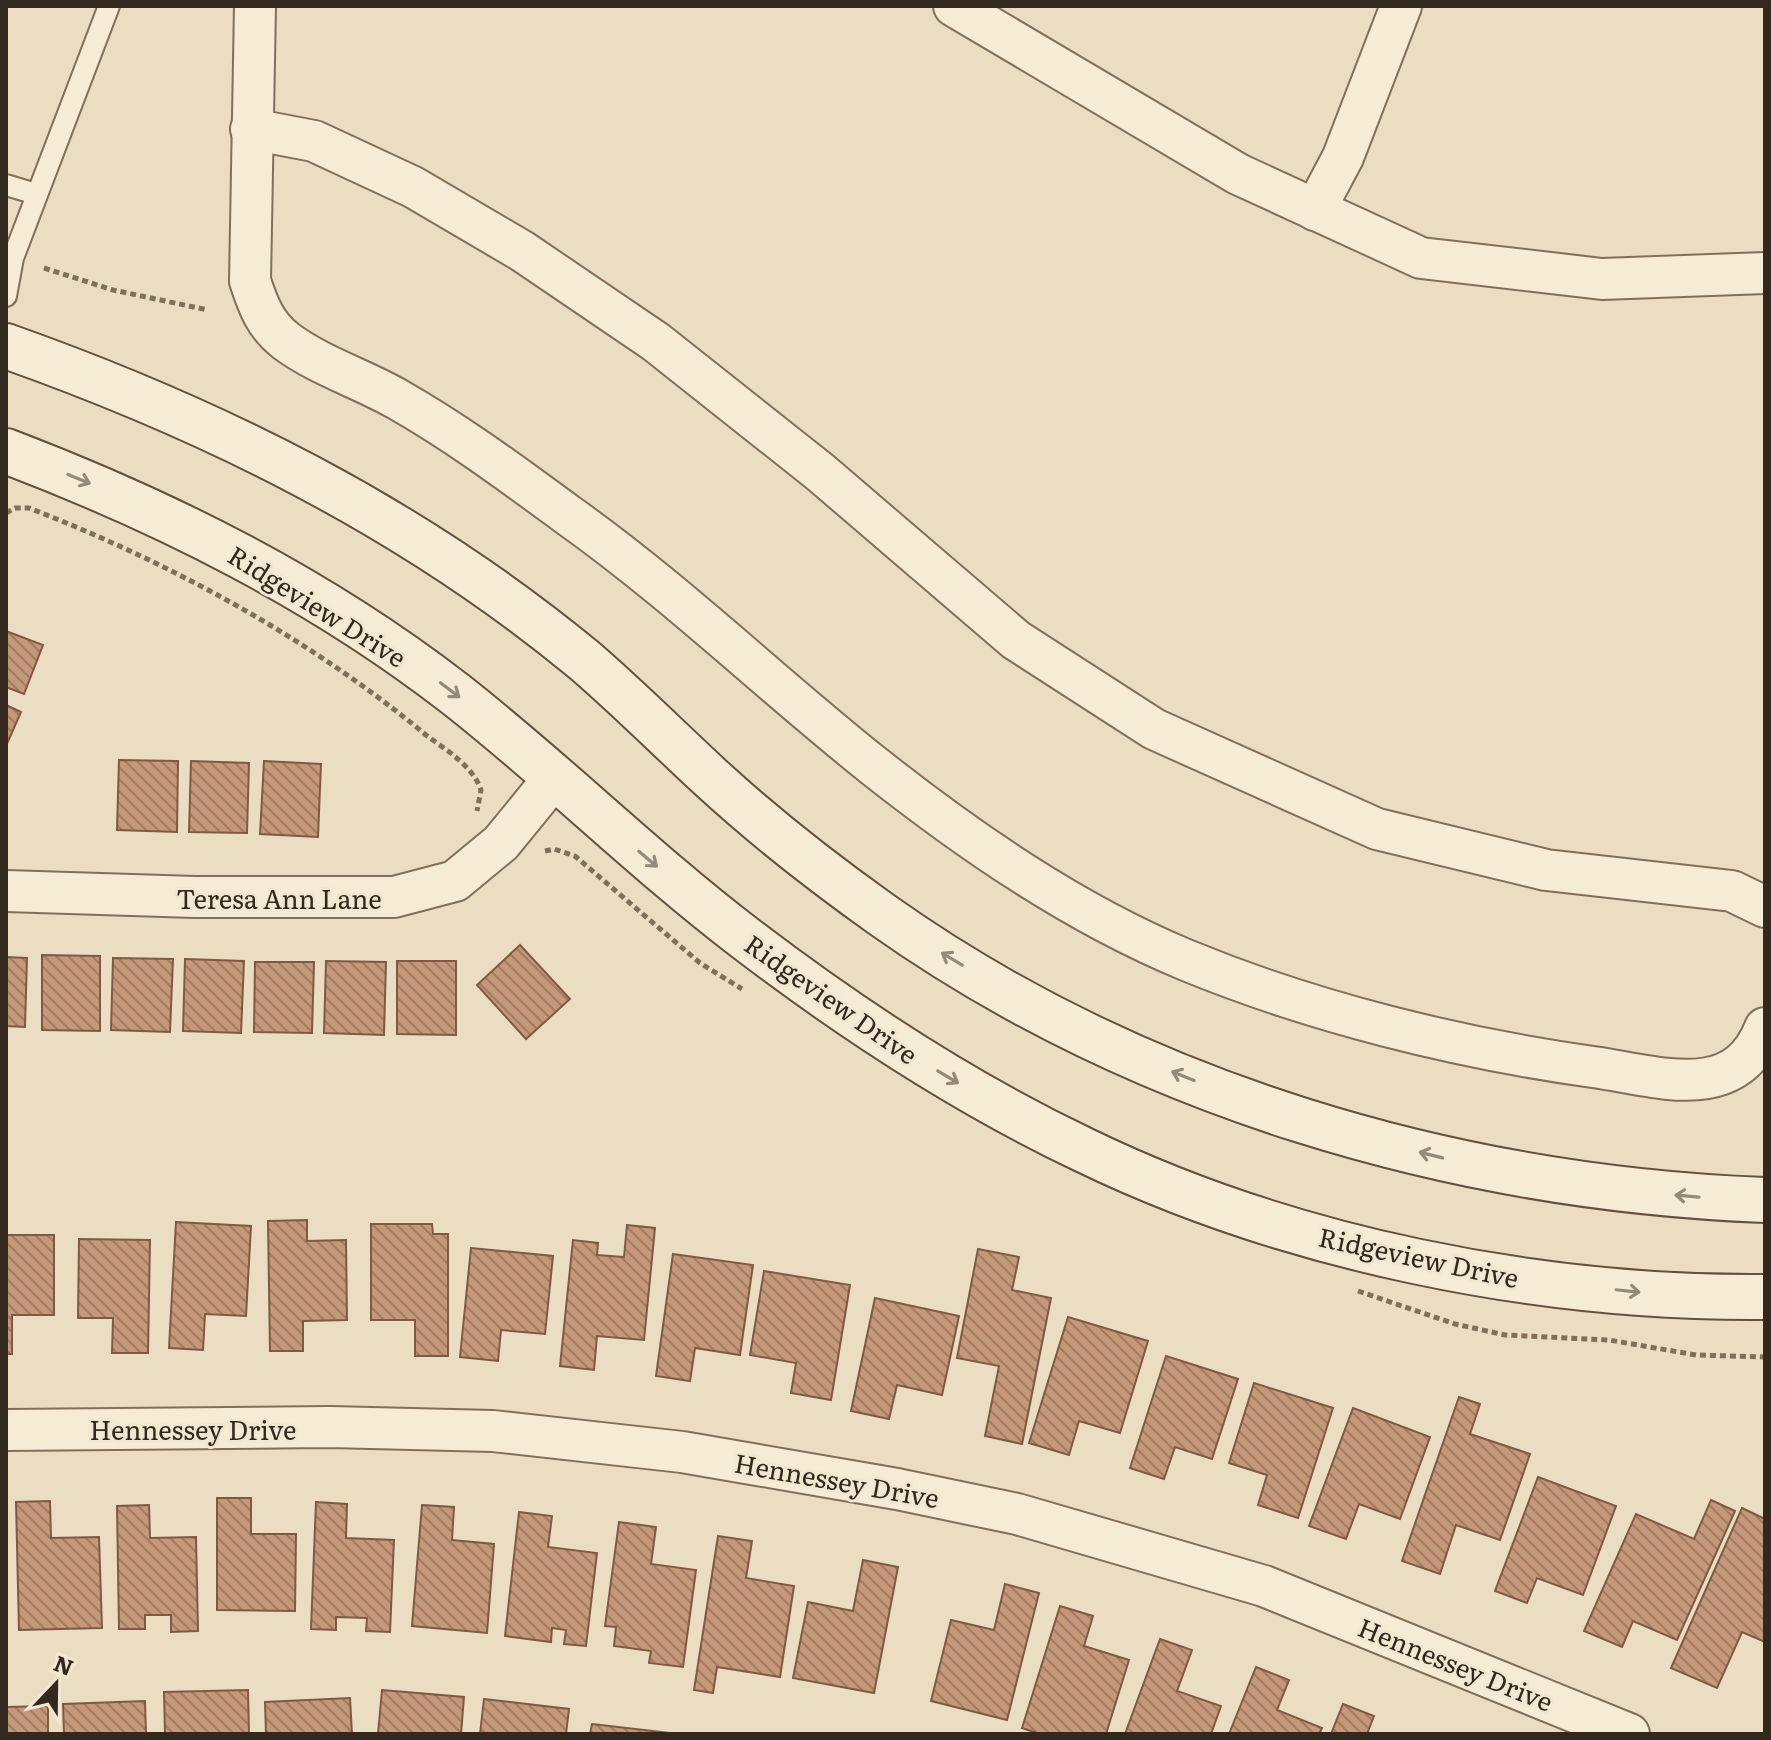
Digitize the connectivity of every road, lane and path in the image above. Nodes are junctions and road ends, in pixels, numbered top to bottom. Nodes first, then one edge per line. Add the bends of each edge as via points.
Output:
1 (109, 6) edge
2 (255, 6) edge
3 (954, 6) edge
4 (1401, 6) edge
5 (251, 129) junction
6 (6, 185) edge
7 (36, 194) junction
8 (1315, 210) junction
9 (44, 268) dead end
10 (1765, 273) edge
11 (6, 296) edge
12 (208, 310) dead end
13 (6, 346) edge
14 (6, 451) edge
15 (6, 513) edge
16 (554, 778) junction
17 (473, 815) dead end
18 (6, 891) edge
19 (1765, 907) edge
20 (1765, 1028) edge
21 (1765, 1200) edge
22 (1348, 1243) junction
23 (1765, 1297) edge
24 (1765, 1327) edge
25 (6, 1430) edge
26 (1629, 1734) edge

1 - 7 lane
2 - 5 street
3 - 8 street via 1238,174
4 - 8 street via 1343,157
5 - 19 street via 314,141 413,187 522,251 656,342 820,472 1016,640 1154,729 1377,829 1546,870 1732,891
5 - 20 street via 250,281 262,317 286,342 463,439 591,531 877,768 1021,873 1185,960 1352,1017 1532,1058 1689,1080 1730,1075 1757,1049
6 - 7 lane
7 - 11 lane via 13,258
8 - 10 street via 1421,258 1602,279
9 - 12 path via 113,290
21 -> 13 main road via 1547,1179 1394,1146 1230,1095 1086,1032 881,914 712,779 583,660 441,555 354,501 211,427
14 -> 16 main road, Ridgeview Drive via 154,511 309,593 453,692
15 - 17 path via 29,508 128,550 313,652 471,772 481,790
16 - 18 street, Teresa Ann Lane via 501,843 455,881 394,897
16 -> 22 main road, Ridgeview Drive via 745,938 912,1055 998,1107 1162,1183
22 -> 23 main road, Ridgeview Drive via 1472,1271 1561,1284
22 - 24 main road via 1511,1303 1651,1324
25 - 26 street, Hennessey Drive via 493,1431 682,1452 897,1489 1017,1514 1264,1586

